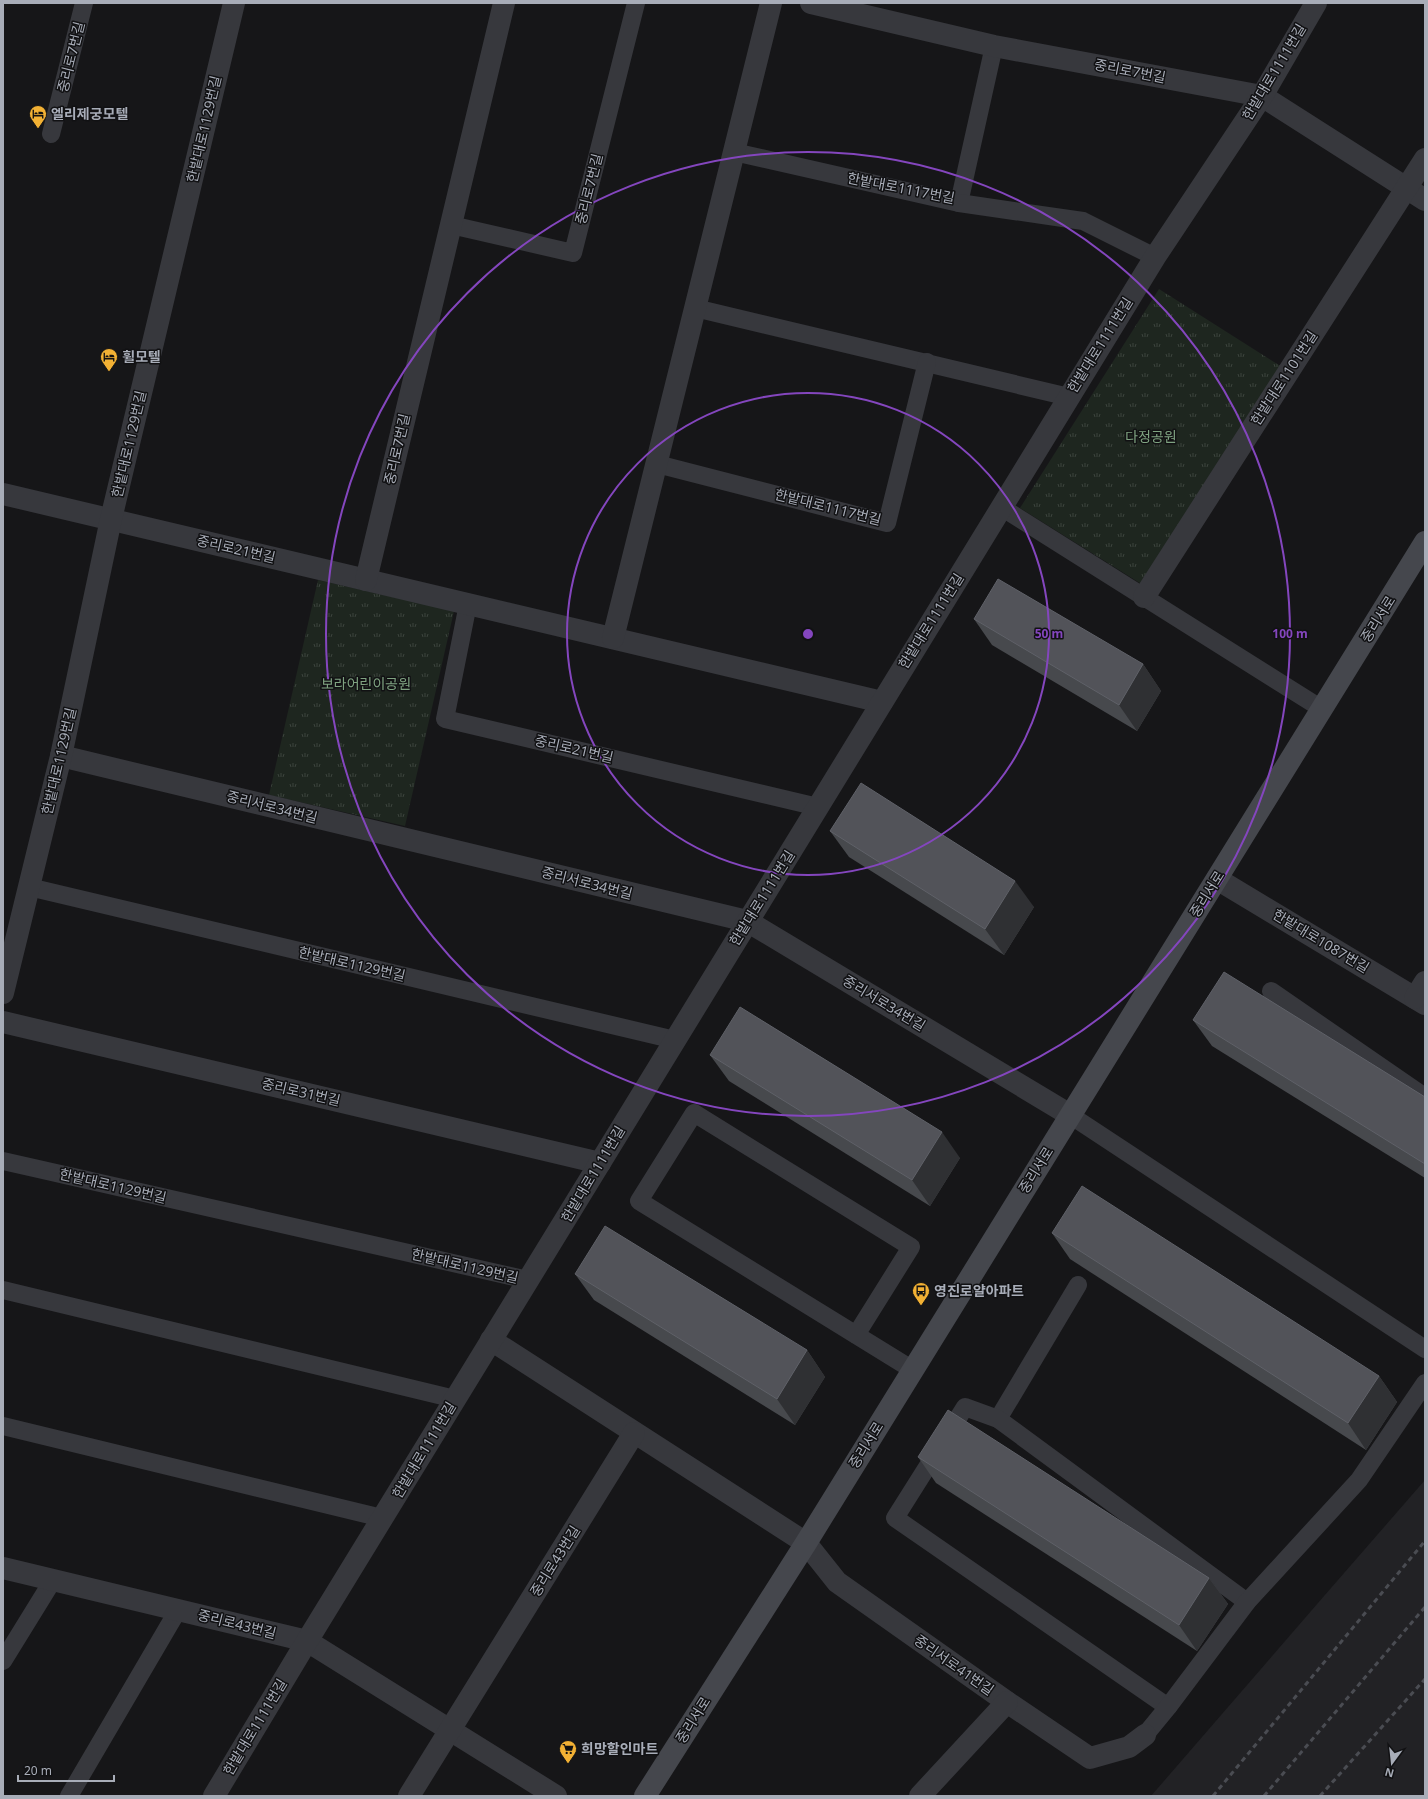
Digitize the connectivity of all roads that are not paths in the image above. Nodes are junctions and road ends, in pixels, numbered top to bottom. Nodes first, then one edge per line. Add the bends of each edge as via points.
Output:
1 (84, 3) edge
2 (234, 3) edge
3 (504, 3) edge
4 (636, 3) edge
5 (771, 3) edge
6 (811, 3) edge
7 (1316, 3) edge
8 (994, 46) junction
9 (1262, 96) junction
10 (51, 134) dead end
11 (734, 152) junction
12 (1425, 159) edge
13 (1406, 189) junction
14 (1425, 200) edge
15 (959, 203) junction
16 (451, 225) junction
17 (1155, 257) junction
18 (695, 308) junction
19 (927, 362) junction
20 (1069, 396) junction
21 (657, 464) junction
22 (3, 494) edge
23 (1001, 508) junction
24 (111, 519) junction
25 (1425, 542) edge
26 (366, 580) junction
27 (1144, 597) junction
28 (468, 604) junction
29 (613, 638) junction
30 (882, 702) junction
31 (1322, 709) junction
32 (61, 756) junction
33 (818, 807) junction
34 (1217, 879) junction
35 (29, 887) junction
36 (747, 921) junction
37 (1271, 991) dead end
38 (3, 992) edge
39 (1422, 995) edge
40 (3, 1022) edge
41 (675, 1040) junction
42 (1425, 1097) edge
43 (1070, 1115) junction
44 (3, 1162) edge
45 (600, 1163) junction
46 (528, 1280) junction
47 (1078, 1285) edge
48 (3, 1290) edge
49 (856, 1335) junction
50 (491, 1340) junction
51 (1425, 1349) edge
52 (913, 1370) junction
53 (1425, 1383) edge
54 (455, 1399) junction
55 (998, 1419) junction
56 (3, 1426) edge
57 (634, 1433) junction
58 (382, 1518) junction
59 (806, 1543) junction
60 (3, 1568) edge
61 (53, 1580) junction
62 (1247, 1602) junction
63 (178, 1610) junction
64 (307, 1641) junction
65 (3, 1661) edge
66 (1007, 1702) junction
67 (1168, 1707) junction
68 (449, 1730) junction
69 (1145, 1735) joint
70 (69, 1796) edge
71 (214, 1796) edge
72 (409, 1796) edge
73 (556, 1796) edge
74 (645, 1796) edge
75 (920, 1796) edge

1 - 10 lane, 중리로7번길
2 - 24 street, 한밭대로1129번길
3 - 16 street, 중리로7번길
4 - 16 lane, 중리로7번길 via 573,253
5 - 11 street
6 - 8 street, 중리로7번길
7 - 9 street, 한밭대로1111번길
8 - 9 street, 중리로7번길
8 - 15 lane, 한밭대로1117번길
9 - 13 street, 중리로7번길
9 - 17 street, 한밭대로1111번길
11 - 15 lane, 한밭대로1117번길
11 - 18 street
12 - 13 street, 한밭대로1101번길
13 - 14 street, 중리로7번길
13 - 27 street, 한밭대로1101번길
15 - 17 lane via 1083,221
16 - 26 street, 중리로7번길
17 - 20 street, 한밭대로1111번길
18 - 19 lane
18 - 21 street
19 - 20 lane
19 - 21 lane, 한밭대로1117번길 via 887,523
20 - 23 street, 한밭대로1111번길
21 - 29 street
22 - 24 street, 중리로21번길
23 - 27 lane
23 - 30 street, 한밭대로1111번길
24 - 26 street, 중리로21번길
24 - 32 street, 한밭대로1129번길
25 - 31 main road, 중리서로
26 - 28 street, 중리로21번길
27 - 31 lane
28 - 29 street, 중리로21번길
28 - 33 lane, 중리로21번길 via 445,719
29 - 30 street, 중리로21번길
30 - 33 street, 한밭대로1111번길
31 - 34 main road, 중리서로
32 - 35 street, 한밭대로1129번길
32 - 36 street, 중리서로34번길
33 - 36 street, 한밭대로1111번길
34 - 39 street, 한밭대로1087번길
34 - 43 main road, 중리서로
35 - 38 street, 한밭대로1129번길
35 - 41 lane, 한밭대로1129번길
36 - 41 street, 한밭대로1111번길
36 - 43 street, 중리서로34번길
37 - 42 lane
40 - 45 street, 중리로31번길
41 - 45 street, 한밭대로1111번길
43 - 51 lane
43 - 52 main road, 중리서로
44 - 46 lane, 한밭대로1129번길
45 - 46 street, 한밭대로1111번길
46 - 50 street, 한밭대로1111번길
47 - 55 lane
48 - 54 lane
49 - 49 lane via 639,1200 694,1113 911,1247
49 - 52 lane
50 - 54 street, 한밭대로1111번길
50 - 57 street, 중리서로41번길
52 - 59 main road, 중리서로
53 - 62 lane via 1359,1480
54 - 58 street, 한밭대로1111번길
55 - 62 lane
55 - 67 lane via 965,1407 895,1518
56 - 58 lane
57 - 59 street, 중리서로41번길
57 - 68 street, 중리로43번길
58 - 64 street, 한밭대로1111번길
59 - 66 street, 중리서로41번길 via 837,1582
59 - 74 main road, 중리서로
60 - 61 street, 중리로43번길
61 - 63 street, 중리로43번길
61 - 65 lane
62 - 67 lane
63 - 64 street, 중리로43번길
63 - 70 lane
64 - 68 street, 중리로43번길
64 - 71 street, 한밭대로1111번길
66 - 69 street via 1090,1758 1129,1747
66 - 75 street, 중리서로41번길
67 - 69 lane
68 - 72 street, 중리로43번길
68 - 73 street, 중리로43번길

